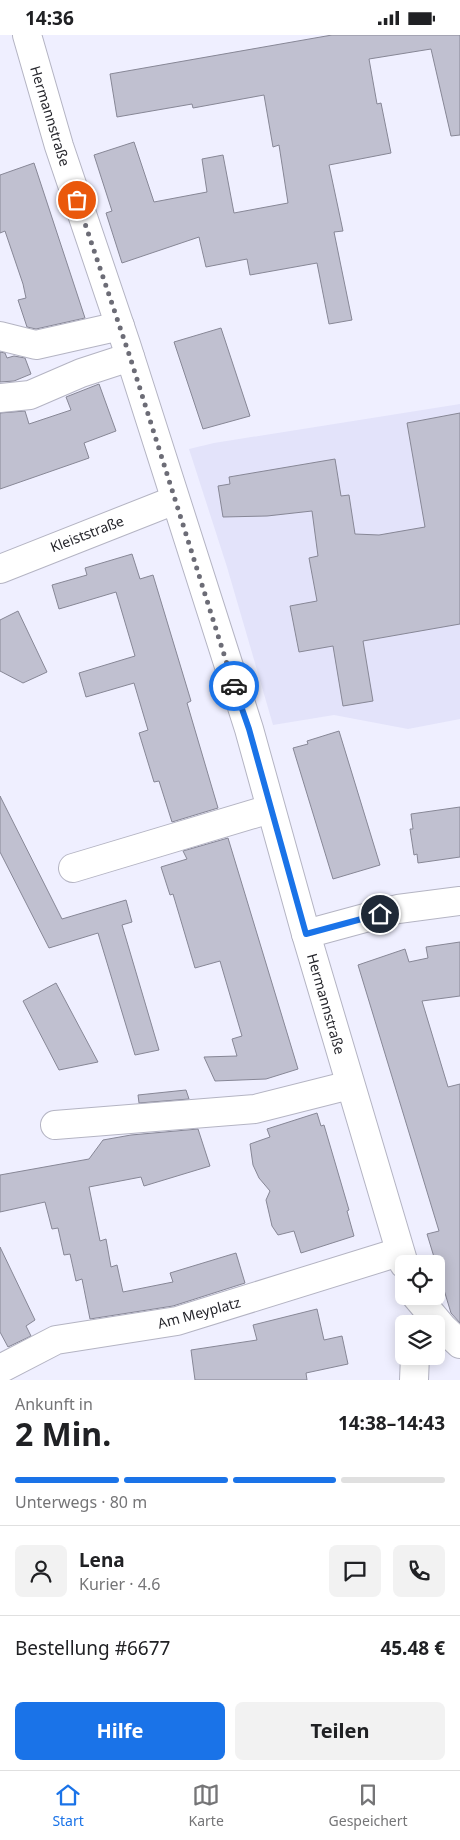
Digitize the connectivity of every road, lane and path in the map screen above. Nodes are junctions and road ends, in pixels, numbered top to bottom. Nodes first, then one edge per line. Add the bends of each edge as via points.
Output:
1 (27, 35) edge
2 (120, 326) junction
3 (0, 336) edge
4 (130, 357) junction
5 (0, 398) edge
6 (175, 500) junction
7 (0, 569) edge
8 (270, 809) junction
9 (73, 868) dead end
10 (460, 901) edge
11 (306, 934) junction
12 (350, 1085) junction
13 (55, 1125) dead end
14 (400, 1255) edge
15 (395, 1260) edge
16 (424, 1305) edge
17 (460, 1344) edge
18 (415, 1365) edge
19 (0, 1369) edge
20 (414, 1380) edge

1 - 2 street, Hermannstraße via 59,146
2 - 3 street via 36,345
2 - 4 street, Hermannstraße
4 - 5 street via 30,395
4 - 6 street, Hermannstraße
6 - 7 street, Kleiststraße
6 - 8 street, Hermannstraße via 249,729
8 - 9 street
8 - 11 street, Hermannstraße
10 - 11 street via 398,909
11 - 12 street, Hermannstraße
12 - 13 street via 256,1109
12 - 14 street, Hermannstraße
15 - 19 street, Am Meyplatz via 178,1321 56,1340
16 - 17 street
18 - 20 street

